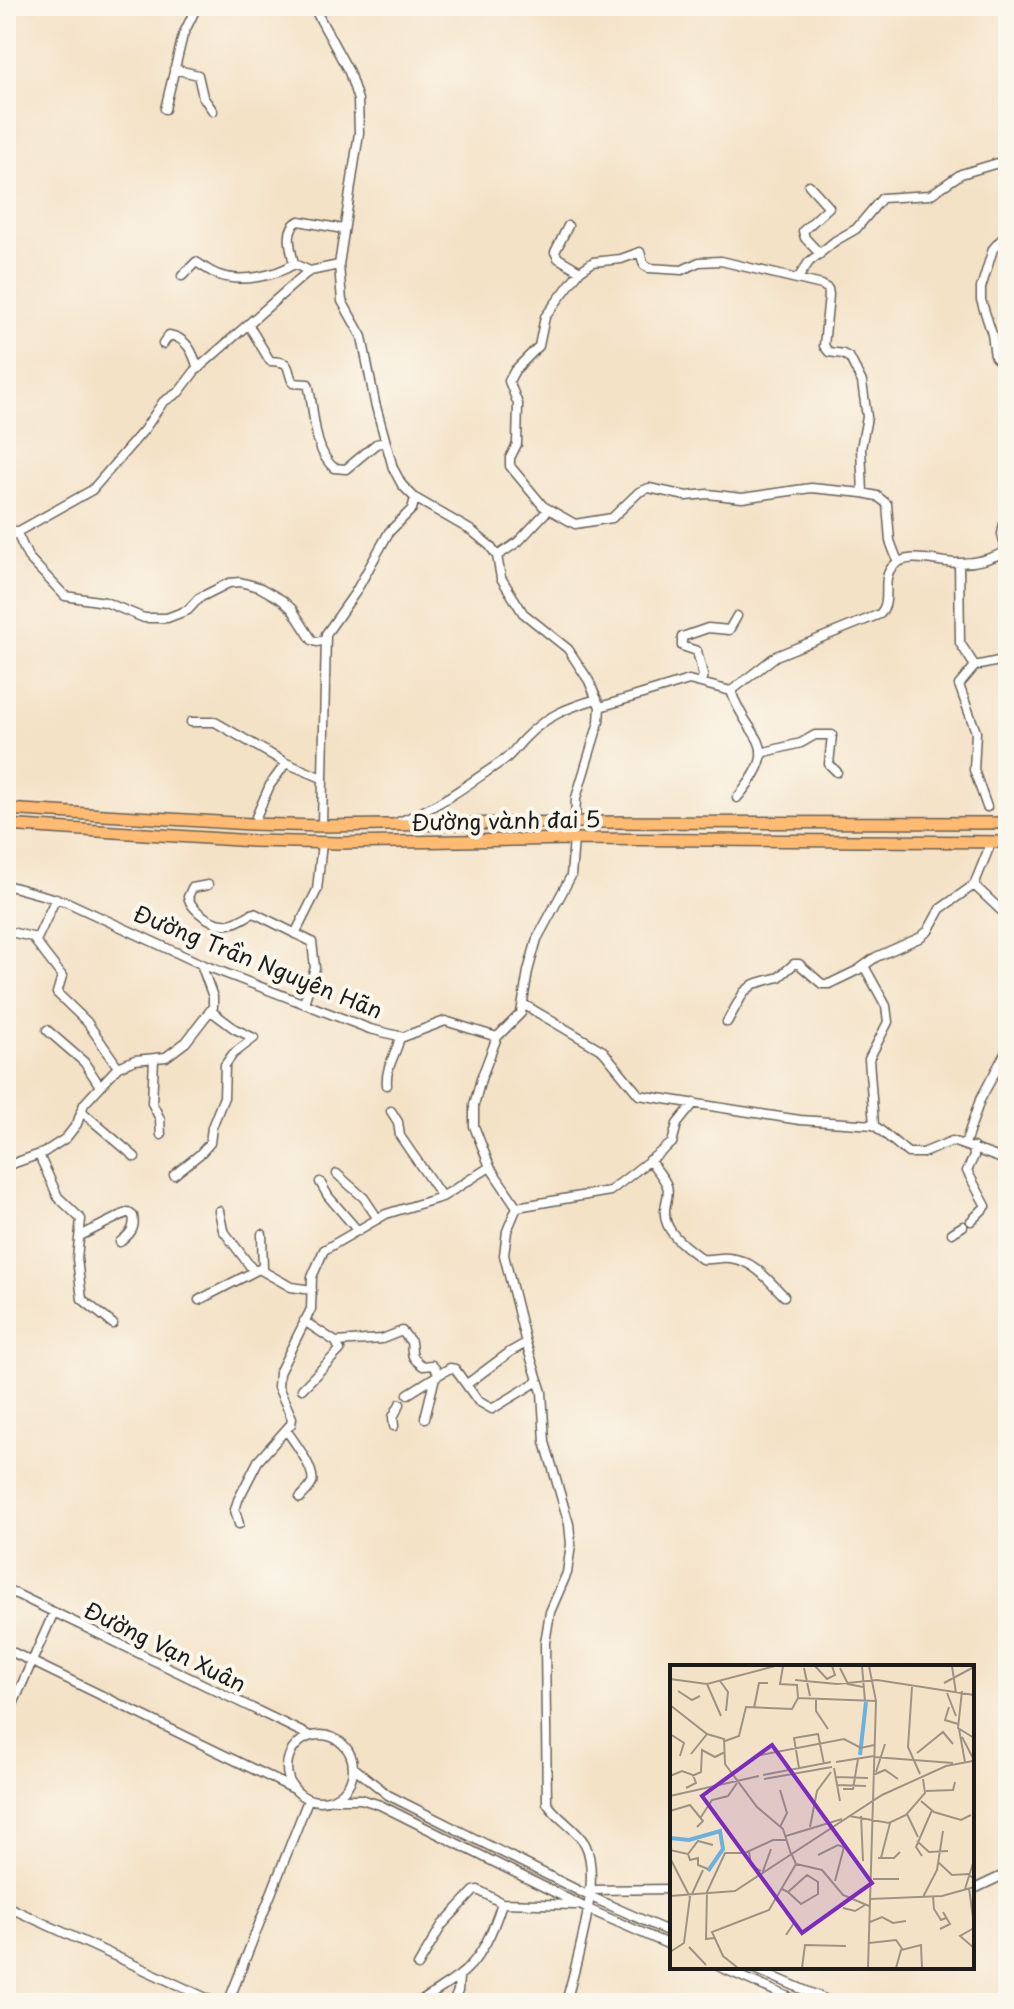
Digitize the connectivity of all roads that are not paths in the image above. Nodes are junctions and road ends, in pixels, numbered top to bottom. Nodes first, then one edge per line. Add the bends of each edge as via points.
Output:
1 (197, 6) edge
2 (313, 6) edge
3 (174, 69) junction
4 (165, 109) dead end
5 (213, 111) dead end
6 (1008, 160) edge
7 (809, 185) dead end
8 (568, 226) dead end
9 (343, 229) junction
10 (1008, 232) edge
11 (820, 254) junction
12 (294, 264) junction
13 (339, 265) junction
14 (310, 271) junction
15 (580, 271) junction
16 (182, 276) dead end
17 (798, 278) junction
18 (248, 324) junction
19 (163, 344) dead end
20 (1008, 366) edge
21 (198, 369) junction
22 (385, 442) junction
23 (1008, 452) edge
24 (863, 493) junction
25 (415, 498) junction
26 (548, 510) junction
27 (16, 531) junction
28 (6, 536) edge
29 (1007, 551) edge
30 (497, 556) junction
31 (898, 562) junction
32 (959, 563) junction
33 (737, 616) dead end
34 (325, 640) junction
35 (1008, 659) edge
36 (975, 666) junction
37 (701, 682) junction
38 (731, 691) junction
39 (598, 703) junction
40 (191, 722) dead end
41 (761, 753) junction
42 (286, 763) junction
43 (837, 772) dead end
44 (322, 778) junction
45 (737, 798) dead end
46 (987, 807) dead end
47 (6, 809) edge
48 (256, 817) dead end
49 (575, 822) junction
50 (1008, 823) edge
51 (6, 825) edge
52 (322, 826) junction
53 (388, 826) junction
54 (574, 839) junction
55 (1008, 842) edge
56 (322, 843) junction
57 (989, 848) dead end
58 (6, 885) edge
59 (208, 885) dead end
60 (974, 885) junction
61 (56, 898) junction
62 (1008, 917) edge
63 (6, 931) edge
64 (295, 934) junction
65 (36, 941) junction
66 (201, 964) junction
67 (864, 966) junction
68 (304, 1003) junction
69 (523, 1004) junction
70 (211, 1011) junction
71 (727, 1022) dead end
72 (47, 1030) dead end
73 (400, 1036) junction
74 (497, 1037) junction
75 (1008, 1048) edge
76 (154, 1059) junction
77 (118, 1067) junction
78 (387, 1085) dead end
79 (100, 1086) junction
80 (694, 1103) junction
81 (81, 1111) junction
82 (391, 1111) dead end
83 (874, 1125) junction
84 (161, 1135) dead end
85 (969, 1146) junction
86 (39, 1155) junction
87 (135, 1157) dead end
88 (649, 1160) junction
89 (1008, 1161) edge
90 (6, 1166) edge
91 (490, 1167) junction
92 (337, 1174) dead end
93 (174, 1175) dead end
94 (320, 1182) dead end
95 (442, 1197) junction
96 (517, 1207) junction
97 (219, 1211) dead end
98 (378, 1219) junction
99 (358, 1231) junction
100 (952, 1233) dead end
101 (262, 1234) dead end
102 (80, 1236) junction
103 (120, 1242) dead end
104 (258, 1270) junction
105 (312, 1290) junction
106 (784, 1296) dead end
107 (199, 1300) dead end
108 (304, 1321) junction
109 (113, 1324) dead end
110 (336, 1342) junction
111 (526, 1343) junction
112 (437, 1375) junction
113 (538, 1381) junction
114 (467, 1384) junction
115 (302, 1389) dead end
116 (408, 1394) dead end
117 (400, 1404) dead end
118 (425, 1418) dead end
119 (394, 1426) dead end
120 (286, 1430) junction
121 (300, 1498) dead end
122 (239, 1524) dead end
123 (6, 1589) edge
124 (54, 1612) junction
125 (6, 1649) edge
126 (33, 1661) junction
127 (6, 1720) edge
128 (310, 1736) junction
129 (353, 1767) junction
130 (292, 1788) junction
131 (335, 1799) junction
132 (308, 1800) junction
133 (1008, 1873) edge
134 (670, 1889) edge
135 (974, 1889) edge
136 (589, 1893) junction
137 (502, 1903) junction
138 (6, 1906) edge
139 (584, 1907) junction
140 (670, 1932) edge
141 (670, 1945) edge
142 (418, 1966) dead end
143 (725, 1969) edge
144 (756, 1969) edge
145 (459, 1977) junction
146 (217, 2003) edge
147 (228, 2003) edge
148 (419, 2003) edge
149 (453, 2003) edge
150 (566, 2003) edge
151 (802, 2003) edge
152 (834, 2003) edge

1 - 3 street
2 - 9 street via 358,100 359,133
3 - 4 street
3 - 5 street via 198,75
6 - 11 street via 961,174 930,195 882,198 856,229
7 - 11 street via 829,207 803,231
8 - 15 street via 555,252
9 - 12 street via 296,222 290,228
9 - 13 street
10 - 20 street via 993,249 981,294 995,357
11 - 17 street
12 - 14 street
12 - 16 street via 279,273 231,277 196,262
13 - 14 street
13 - 22 street via 342,301 362,337
14 - 18 street
15 - 17 street via 593,262 637,252 649,268 682,270 716,261
15 - 26 street via 545,317 539,346 509,381 518,404 517,444 510,466
17 - 24 street via 828,289 824,346 850,358 862,382 867,417 861,448
18 - 21 street
18 - 22 street via 270,361 289,366 293,383 308,384 328,463 346,469
19 - 21 street via 169,335 182,339
21 - 27 street via 160,406 92,490
22 - 25 street via 397,477
23 - 29 street via 1002,534
24 - 26 street via 803,488 737,498 649,488 607,520 575,524
24 - 31 street via 887,504
25 - 30 street via 472,531
25 - 34 street
26 - 30 street
27 - 28 street
27 - 34 street via 28,557 65,596 105,602 144,618 167,618 240,582 282,600 312,640
29 - 32 street via 988,560
30 - 39 street via 501,578 518,605 568,649
31 - 32 street
31 - 38 street via 887,573 887,603 880,614 776,656
32 - 36 street via 960,643
33 - 37 street via 729,630 708,628 682,637 682,646 697,651
34 - 44 street
35 - 36 street
36 - 46 street via 959,689 976,732 974,770
37 - 38 street
37 - 39 street via 677,682
38 - 41 street via 758,737
39 - 49 street via 599,722 576,798
39 - 53 street via 558,712 453,797
40 - 42 street via 215,722
41 - 43 street via 815,735 832,735 829,764
41 - 45 street via 757,772
42 - 44 street
42 - 48 street
44 - 52 street
47 - 52 main road, Đường vành đai 5
49 - 50 main road, Đường vành đai 5
49 - 53 main road, Đường vành đai 5
49 - 54 main road
51 - 56 main road, Đường vành đai 5
52 - 53 main road, Đường vành đai 5
54 - 55 main road, Đường vành đai 5
54 - 56 main road, Đường vành đai 5
54 - 69 street via 571,876 537,939
56 - 64 street via 317,890
57 - 60 street
58 - 61 street, Đường Trần Nguyên Hãn
59 - 64 street via 192,888 188,897 209,919 230,924 254,913
60 - 62 street
60 - 67 street via 940,909 925,934
61 - 65 street
61 - 66 street, Đường Trần Nguyên Hãn
63 - 65 street
64 - 68 street via 308,938 314,947 315,968
65 - 77 street via 62,976 60,997 87,1022
66 - 68 street, Đường Trần Nguyên Hãn
66 - 70 street via 213,997
67 - 71 street via 825,985 794,964 779,977 744,992
67 - 83 street via 886,1006 888,1022 869,1059
68 - 73 street, Đường Trần Nguyên Hãn
69 - 74 street
69 - 80 street via 603,1051 639,1095
70 - 76 street via 182,1046
70 - 93 street via 254,1038 225,1065 224,1097 210,1143
72 - 79 street via 84,1062
73 - 74 street, Đường Trần Nguyên Hãn via 445,1021
73 - 78 street
74 - 91 street via 474,1105 474,1126
75 - 85 street via 980,1100
76 - 77 street
76 - 84 street via 152,1103
77 - 79 street
79 - 81 street
80 - 83 street via 800,1120
80 - 88 street via 677,1124 674,1140
81 - 86 street via 66,1138
81 - 87 street
82 - 95 street via 400,1136
83 - 85 street via 908,1153 923,1153 947,1142
85 - 89 street
85 - 100 street via 974,1156 967,1171 986,1206
86 - 90 street
86 - 102 street via 58,1197 81,1219
88 - 96 street via 610,1191
88 - 106 street via 667,1185 664,1216 677,1238 702,1259 748,1264
91 - 95 street
91 - 96 street
92 - 98 street
94 - 99 street
95 - 98 street
96 - 111 street via 504,1255
97 - 104 street via 223,1230
98 - 99 street
99 - 105 street via 324,1250
101 - 104 street
102 - 103 street via 128,1212 134,1221 132,1231
102 - 109 street via 82,1299
104 - 105 street via 291,1287
104 - 107 street
105 - 108 street
108 - 110 street
108 - 120 street via 279,1373 278,1387 292,1418
110 - 112 street via 382,1339 402,1331 411,1342 412,1356 423,1366 432,1365
110 - 115 street via 338,1354
111 - 113 street
111 - 114 street
112 - 114 street via 452,1367
112 - 116 street
112 - 118 street
113 - 114 street via 492,1409 478,1401
113 - 136 street via 545,1442 571,1544 545,1643 547,1796 551,1809 587,1848
117 - 119 street
120 - 121 street via 312,1476
120 - 122 street via 258,1461 238,1500
123 - 124 street, Đường Vạn Xuân
124 - 126 street
124 - 128 street, Đường Vạn Xuân
125 - 126 street
126 - 127 street
126 - 130 street
128 - 129 street via 339,1741
128 - 130 street via 288,1757
129 - 131 street via 352,1780
129 - 136 street via 388,1795
130 - 132 street
131 - 132 street
131 - 139 street via 380,1805
132 - 147 street
133 - 135 street
134 - 136 street
136 - 139 street
136 - 140 street
137 - 139 street
137 - 142 street via 474,1891 442,1925
137 - 145 street via 490,1936
138 - 146 street
139 - 141 street
139 - 150 street
143 - 151 street
144 - 152 street
145 - 148 street
145 - 149 street

